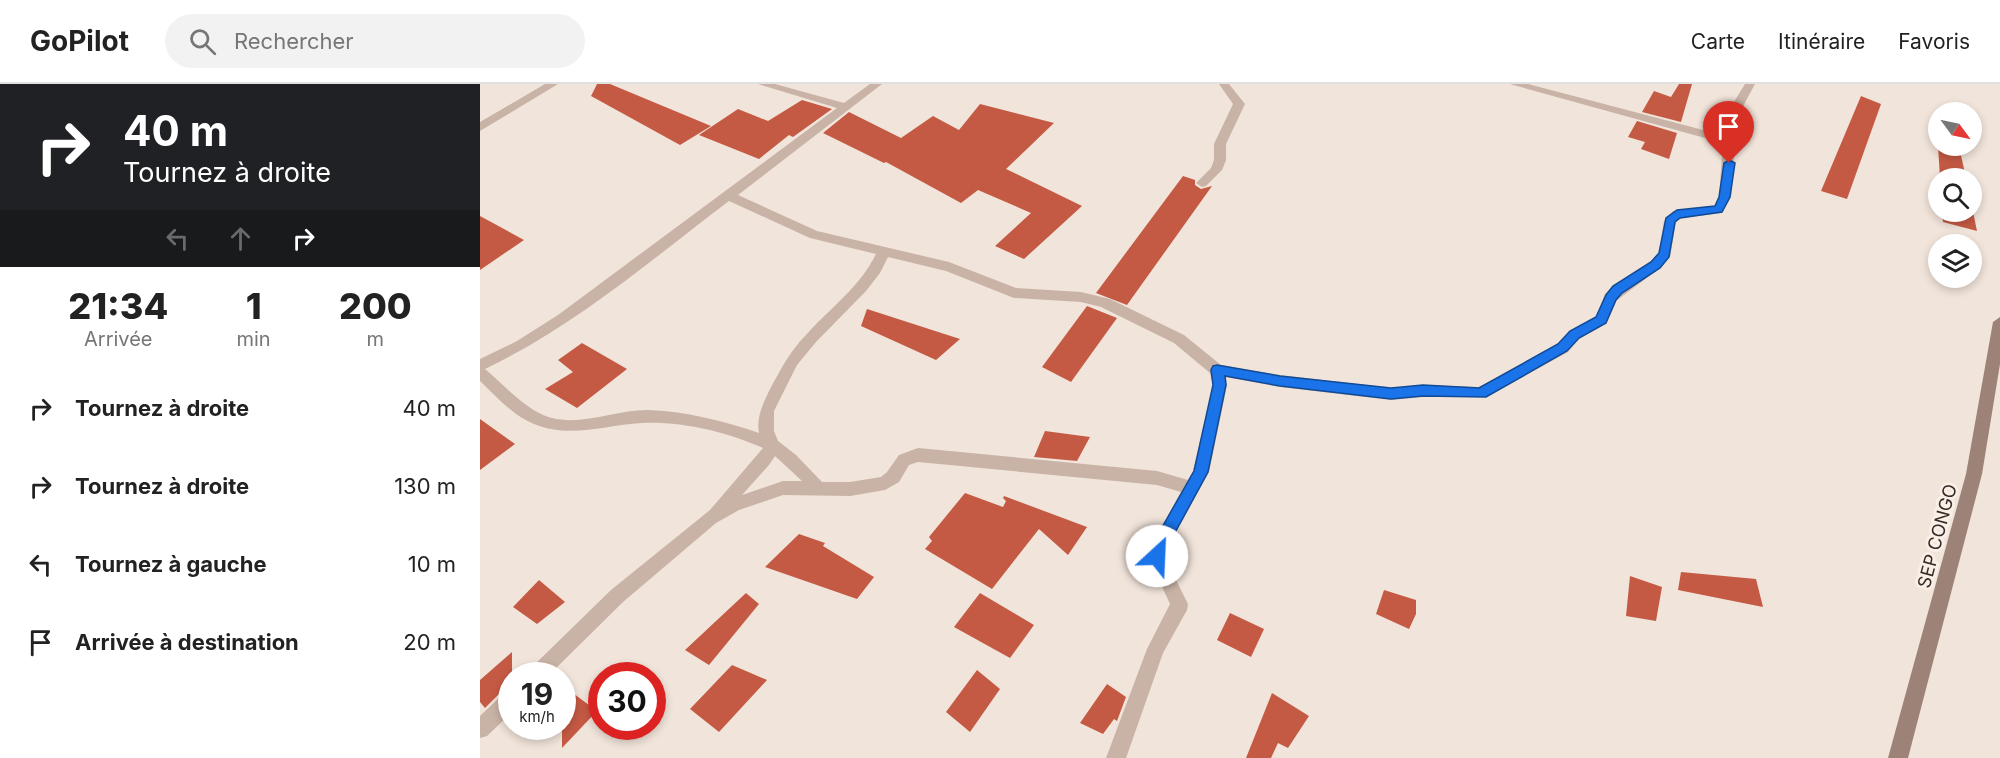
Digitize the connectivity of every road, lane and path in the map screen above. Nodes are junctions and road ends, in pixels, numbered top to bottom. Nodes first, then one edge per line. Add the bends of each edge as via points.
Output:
1 (553, 84) edge
2 (763, 84) edge
3 (877, 84) edge
4 (1224, 84) edge
5 (1515, 84) edge
6 (1750, 84) edge
7 (846, 107) junction
8 (480, 127) edge
9 (1729, 141) junction
10 (1202, 183) dead end
11 (728, 195) junction
12 (884, 251) junction
13 (2000, 322) edge
14 (480, 365) edge
15 (1217, 370) junction
16 (480, 373) edge
17 (772, 446) junction
18 (819, 488) junction
19 (1191, 488) junction
20 (710, 518) junction
21 (549, 662) edge
22 (498, 712) edge
23 (480, 729) edge
24 (1116, 758) edge
25 (1898, 758) edge

1 - 8 street
2 - 7 street
3 - 7 street
4 - 10 street via 1239,104 1220,144 1216,170
5 - 9 street
6 - 9 street via 1735,110 1735,130
7 - 11 street
9 - 15 street via 1725,197 1718,210 1677,214 1670,221 1665,254 1610,298 1601,320 1574,335 1563,348 1481,393 1391,394
11 - 12 street via 814,235
11 - 14 street via 563,319
12 - 15 street via 949,267 1025,295 1064,295 1105,303 1179,339
12 - 17 street via 861,288 792,361 766,411 765,431
13 - 25 street, SEP CONGO via 1974,474
15 - 19 street via 1220,385 1209,443 1201,472
16 - 17 street via 536,419 577,427 633,417 684,419
17 - 18 street
17 - 20 street via 764,460
18 - 19 street via 850,489 885,483 904,460 918,454 1157,478
18 - 20 street via 783,488
19 - 24 street via 1157,550 1178,610 1156,649
20 - 21 street via 617,596
22 - 23 street

